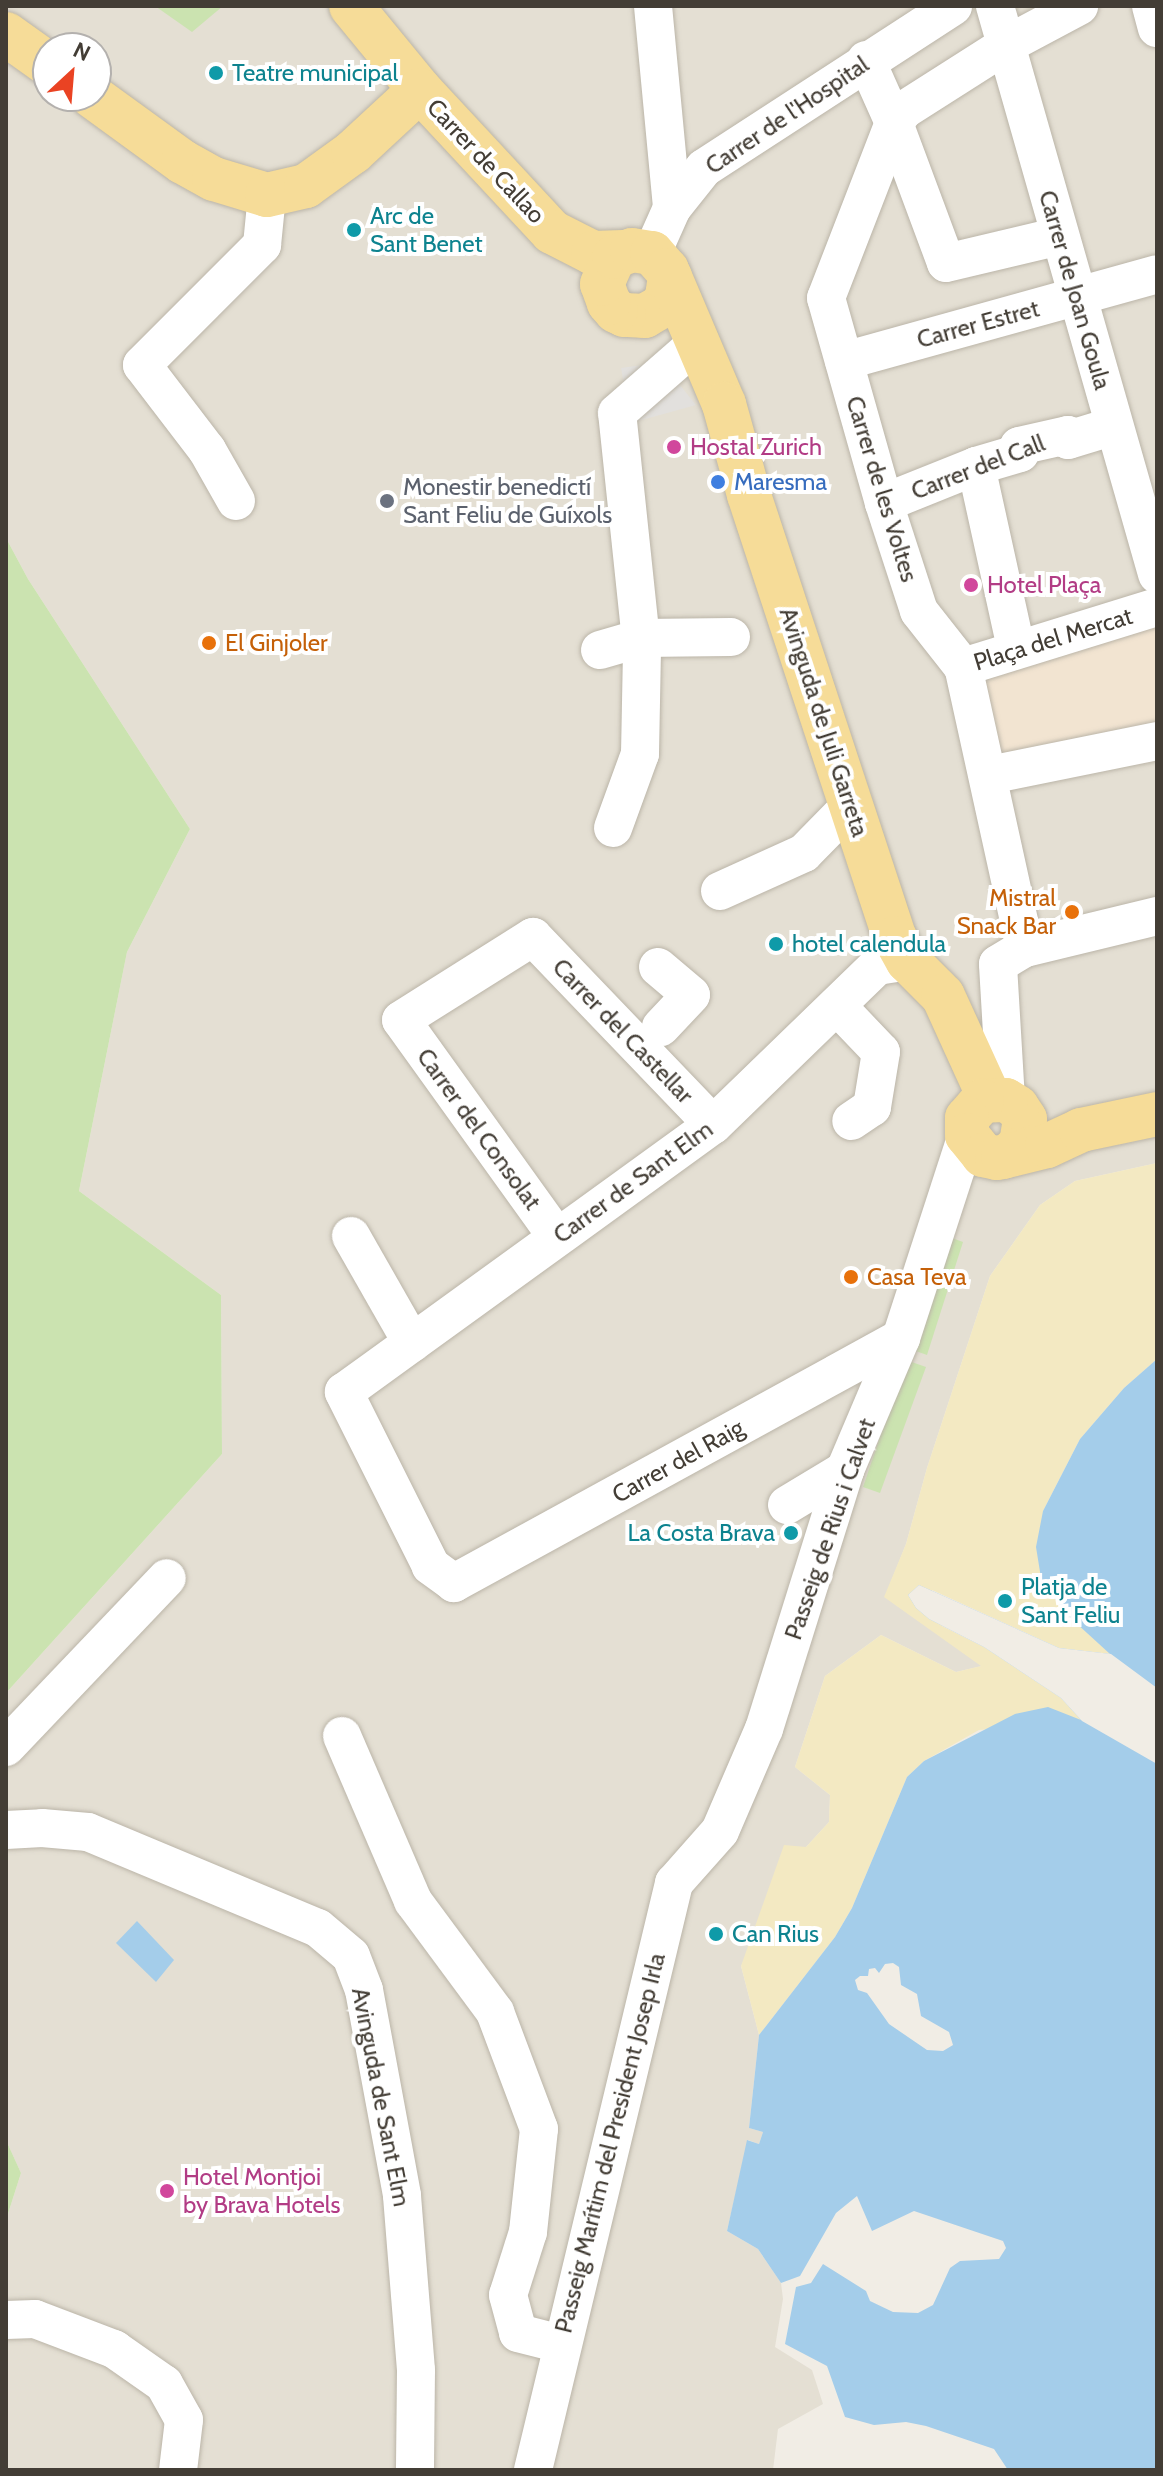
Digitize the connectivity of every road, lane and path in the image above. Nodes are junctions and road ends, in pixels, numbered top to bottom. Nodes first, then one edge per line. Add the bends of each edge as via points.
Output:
1 (351, 6) edge
2 (653, 6) edge
3 (953, 6) edge
4 (995, 6) edge
5 (1079, 6) edge
6 (1151, 6) edge
7 (1157, 28) edge
8 (6, 34) edge
9 (1006, 45) junction
10 (32, 53) edge
11 (866, 60) junction
12 (420, 90) junction
13 (112, 111) edge
14 (894, 123) junction
15 (267, 195) junction
16 (672, 208) junction
17 (1060, 236) junction
18 (637, 267) junction
19 (1157, 274) edge
20 (1078, 297) junction
21 (699, 360) junction
22 (844, 361) junction
23 (1114, 426) junction
24 (976, 466) junction
25 (236, 501) dead end
26 (884, 503) junction
27 (1157, 574) edge
28 (1157, 607) edge
29 (731, 637) dead end
30 (641, 638) junction
31 (1016, 648) junction
32 (600, 650) dead end
33 (963, 667) junction
34 (1157, 741) edge
35 (989, 775) junction
36 (852, 804) junction
37 (613, 828) dead end
38 (720, 891) dead end
39 (1157, 916) edge
40 (1025, 948) junction
41 (908, 961) junction
42 (658, 967) dead end
43 (838, 1007) junction
44 (401, 1020) joint
45 (661, 1027) dead end
46 (1157, 1114) edge
47 (851, 1121) dead end
48 (713, 1125) junction
49 (994, 1127) junction
50 (351, 1236) dead end
51 (557, 1237) junction
52 (901, 1338) junction
53 (412, 1343) junction
54 (344, 1392) joint
55 (845, 1470) junction
56 (787, 1505) dead end
57 (167, 1578) dead end
58 (342, 1736) dead end
59 (6, 1747) edge
60 (6, 1830) edge
61 (720, 1831) joint
62 (6, 2320) edge
63 (561, 2344) junction
64 (178, 2470) edge
65 (415, 2470) edge
66 (533, 2470) edge

1 - 12 main road, Carrer de Callao
2 - 16 street
3 - 11 street, Carrer de l'Hospital
4 - 9 street, Carrer de Joan Goula
5 - 9 street
6 - 7 street
8 - 10 main road
9 - 14 street via 904,110
9 - 17 street, Carrer de Joan Goula
11 - 14 street
11 - 16 street, Carrer de l'Hospital via 704,168
12 - 15 main road via 353,152 306,186
12 - 18 main road, Carrer de Callao via 562,239
13 - 15 main road via 214,179
14 - 17 street via 946,263
14 - 22 street, Carrer de les Voltes via 826,298
15 - 25 street via 262,245 142,365 207,450
16 - 18 street, Carrer de l'Hospital
17 - 20 street, Carrer de Joan Goula
18 - 21 main road, Avinguda de Juli Garreta
18 - 21 main road via 609,303 624,315 664,329
19 - 20 street, Carrer Estret
20 - 22 street, Carrer Estret
20 - 23 street, Carrer de Joan Goula
21 - 30 street via 617,413
21 - 36 main road, Avinguda de Juli Garreta via 724,404
22 - 26 street, Carrer de les Voltes
23 - 24 street, Carrer del Call via 1068,440 1068,435 1019,446 1020,453
23 - 27 street, Carrer de Joan Goula
24 - 26 street, Carrer del Call
24 - 31 street
26 - 33 street, Carrer de les Voltes via 919,611
28 - 31 street, Plaça del Mercat
29 - 30 street
30 - 32 street
30 - 37 street via 640,754
31 - 33 street, Plaça del Mercat
33 - 35 street, Plaça del Mercat
34 - 35 street
35 - 40 street, Plaça del Mercat
36 - 38 street via 804,853
36 - 41 main road, Avinguda de Juli Garreta via 895,938
39 - 40 street
40 - 49 street, Passeig de Rius i Calvet via 998,964
41 - 43 street, Carrer de Sant Elm via 877,966
41 - 49 main road, Avinguda de Juli Garreta via 943,996 973,1056
42 - 45 street via 691,995
43 - 47 street via 881,1052 872,1107
43 - 48 street, Carrer de Sant Elm
44 - 48 street, Carrer del Castellar via 533,937
44 - 51 street, Carrer del Consolat
46 - 49 main road via 1081,1130
48 - 51 street, Carrer de Sant Elm
49 - 52 street, Passeig de Rius i Calvet via 955,1180
50 - 53 street
51 - 53 street, Carrer de Sant Elm
52 - 54 street, Carrer del Raig via 454,1583 431,1566
52 - 55 street, Passeig de Rius i Calvet
53 - 54 street, Carrer de Sant Elm
55 - 56 street
55 - 61 street, Passeig de Rius i Calvet via 764,1729
57 - 59 street
58 - 63 street via 413,1901 495,2012 539,2129 528,2232 508,2295 518,2333
60 - 65 street, Avinguda de Sant Elm via 88,1832 318,1928 351,1956 364,1990 402,2196 416,2370
61 - 63 street, Passeig Marítim del President Josep Irla via 674,1883
62 - 64 street via 35,2319 114,2349 164,2384 184,2420
63 - 66 street, Passeig Marítim del President Josep Irla

